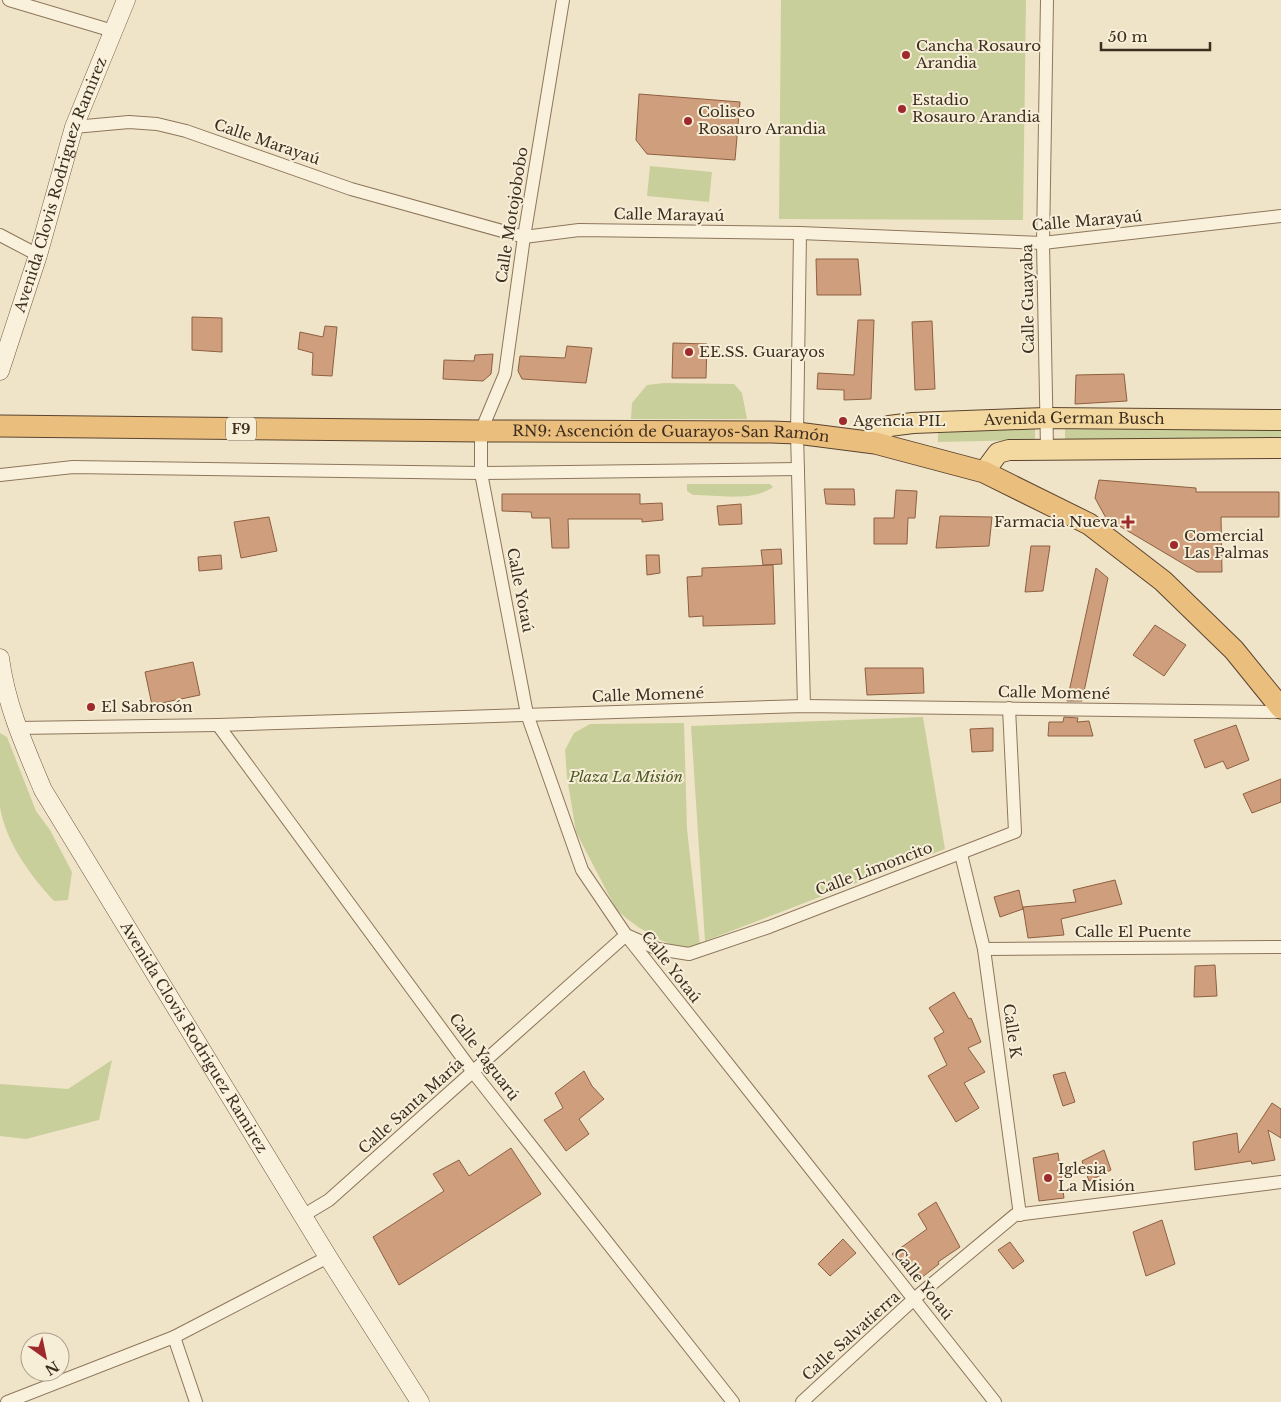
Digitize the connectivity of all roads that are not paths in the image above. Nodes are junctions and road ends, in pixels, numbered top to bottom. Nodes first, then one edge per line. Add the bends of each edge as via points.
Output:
1 (9, 0) edge
2 (126, 0) edge
3 (563, 0) edge
4 (1047, 0) edge
5 (113, 31) junction
6 (74, 127) junction
7 (1281, 216) edge
8 (800, 233) junction
9 (0, 236) edge
10 (524, 237) junction
11 (1043, 243) junction
12 (38, 255) junction
13 (0, 371) edge
14 (1046, 418) junction
15 (1281, 420) edge
16 (0, 426) edge
17 (481, 432) junction
18 (797, 433) junction
19 (875, 443) junction
20 (1046, 448) junction
21 (1281, 448) edge
22 (798, 469) junction
23 (482, 472) junction
24 (984, 472) junction
25 (0, 475) edge
26 (0, 658) edge
27 (804, 706) junction
28 (1009, 708) junction
29 (1281, 710) edge
30 (527, 714) junction
31 (218, 725) junction
32 (17, 728) junction
33 (961, 854) junction
34 (626, 935) junction
35 (1281, 947) edge
36 (984, 949) junction
37 (473, 1072) junction
38 (1281, 1182) edge
39 (1020, 1215) junction
40 (304, 1216) junction
41 (328, 1257) junction
42 (914, 1300) junction
43 (174, 1337) junction
44 (28, 1398) edge
45 (7, 1402) edge
46 (196, 1402) edge
47 (420, 1402) edge
48 (734, 1402) edge
49 (802, 1402) edge
50 (995, 1402) edge

1 - 5 street
2 - 5 main road, Avenida Clovis Rodriguez Ramirez
3 - 10 street, Calle Motojobobo
4 - 11 street, Calle Guayaba
5 - 6 main road, Avenida Clovis Rodriguez Ramirez
6 - 10 street, Calle Marayaú via 129,122 186,131 351,189
6 - 12 main road, Avenida Clovis Rodriguez Ramirez
7 - 11 street, Calle Marayaú
8 - 10 street, Calle Marayaú via 579,230
8 - 11 street, Calle Marayaú
8 - 18 street
9 - 12 street
10 - 17 street, Calle Motojobobo via 505,374
11 - 14 street, Calle Guayaba
12 - 13 main road, Avenida Clovis Rodriguez Ramirez
14 - 15 main road, Avenida German Busch
14 - 19 main road, Avenida German Busch via 889,426
14 - 20 street, Calle Guayaba
16 - 17 highway, RN9: Ascención de Guarayos-San Ramón / F9
17 - 18 highway, RN9: Ascención de Guarayos-San Ramón / F9
17 - 23 street, Calle Yotaú
18 - 19 highway, RN9: Ascención de Guarayos-San Ramón / F9
18 - 22 street
19 - 24 highway, RN9: Ascención de Guarayos-San Ramón / F9
20 - 21 main road, Avenida German Busch
20 - 24 main road, Avenida German Busch via 1009,450 998,454
22 - 23 street
22 - 27 street
23 - 25 street via 73,467
23 - 30 street, Calle Yotaú
24 - 29 highway, RN9: Ascención de Guarayos-San Ramón / F9 via 1089,524 1163,581 1234,650
26 - 32 main road, Avenida Clovis Rodriguez Ramirez
27 - 28 street, Calle Momené
27 - 30 street, Calle Momené
28 - 29 street, Calle Momené
28 - 33 street, Calle Limoncito via 1015,832
30 - 31 street, Calle Momené
30 - 34 street, Calle Yotaú via 582,870
31 - 32 street, Calle Momené
31 - 37 street, Calle Yaguarú
32 - 40 main road, Avenida Clovis Rodriguez Ramirez via 43,790
33 - 34 street, Calle Limoncito via 689,954 658,950
33 - 36 street, Calle K
34 - 37 street, Calle Santa María
34 - 42 street, Calle Yotaú
35 - 36 street, Calle El Puente
36 - 39 street, Calle K
37 - 40 street, Calle Santa María via 329,1200
37 - 48 street, Calle Yaguarú
38 - 39 street, Calle Salvatierra
39 - 42 street, Calle Salvatierra via 1015,1215
40 - 41 main road, Avenida Clovis Rodriguez Ramirez
41 - 43 street
41 - 47 main road, Avenida Clovis Rodriguez Ramirez
42 - 49 street, Calle Salvatierra
42 - 50 street, Calle Yotaú
43 - 44 street
43 - 46 street
44 - 45 street

